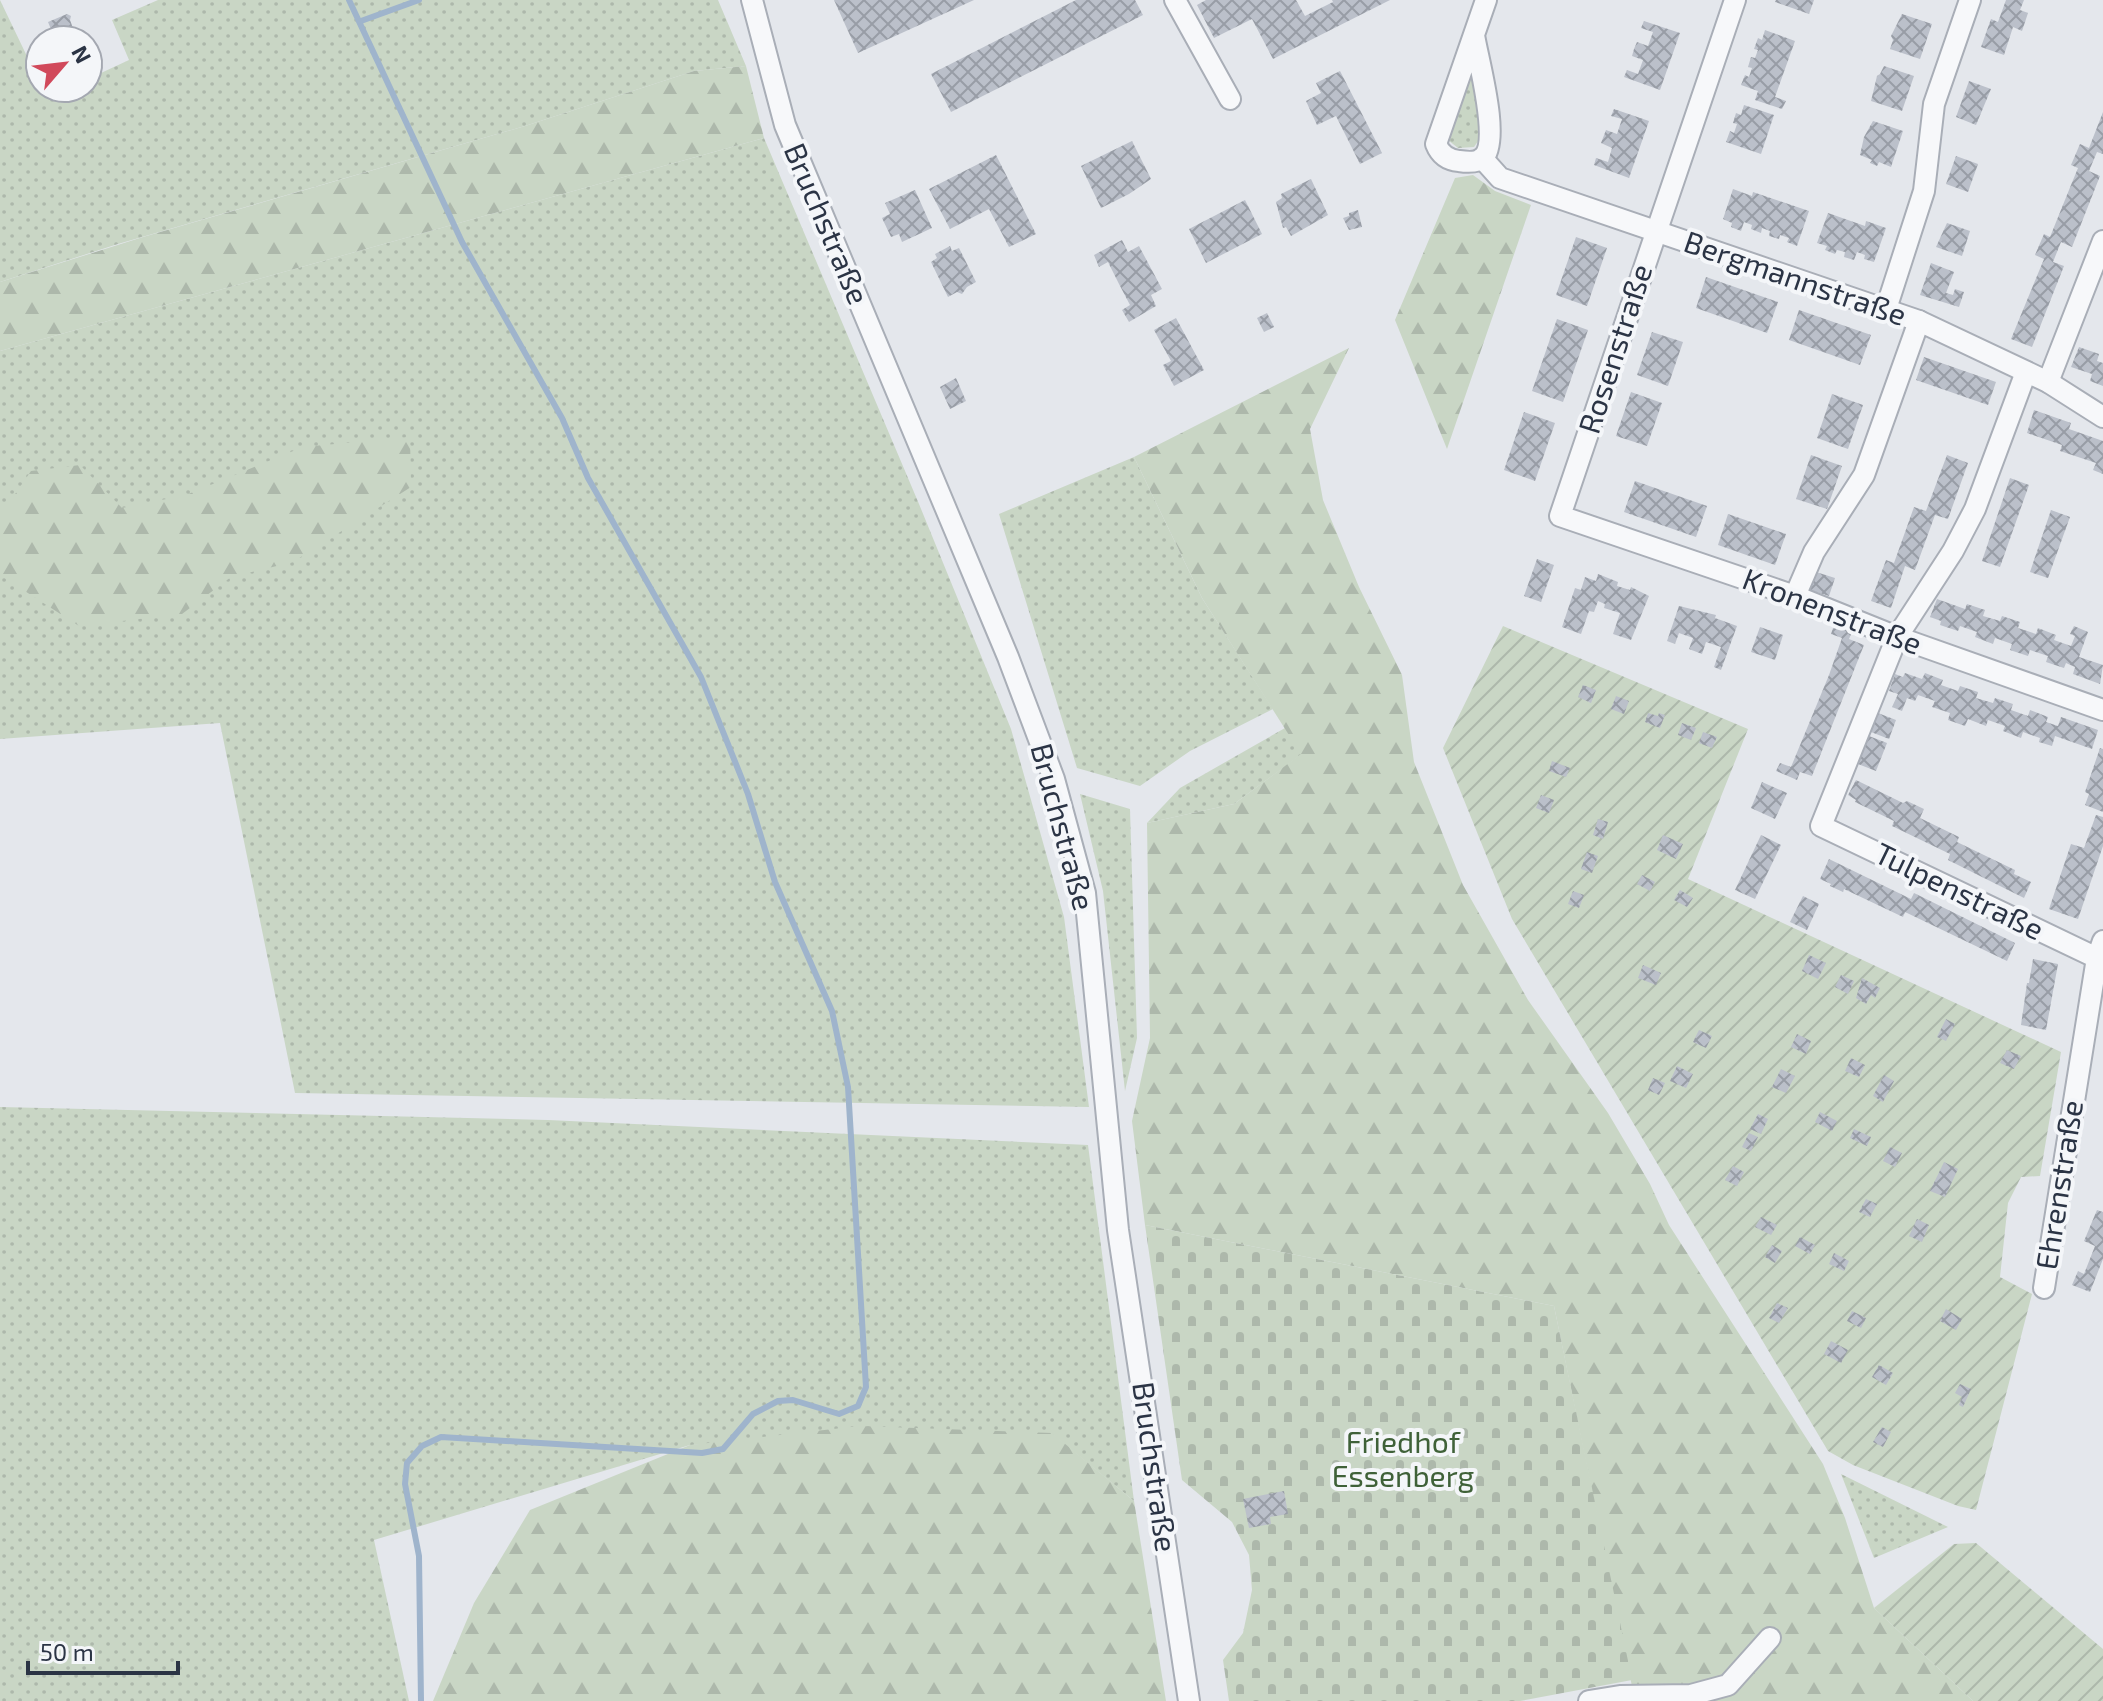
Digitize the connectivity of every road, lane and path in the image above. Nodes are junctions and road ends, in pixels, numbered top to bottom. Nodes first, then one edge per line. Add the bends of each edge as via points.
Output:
1 (752, 0) edge
2 (1175, 0) edge
3 (1486, 0) edge
4 (1735, 0) edge
5 (1970, 0) edge
6 (1474, 35) junction
7 (1230, 99) dead end
8 (1482, 158) junction
9 (1655, 231) junction
10 (2103, 241) edge
11 (1886, 309) junction
12 (1919, 321) junction
13 (2026, 372) junction
14 (2048, 382) junction
15 (2103, 417) edge
16 (1560, 516) joint
17 (1795, 596) junction
18 (1897, 637) junction
19 (2103, 710) edge
20 (2100, 950) edge
21 (2044, 1288) dead end
22 (1770, 1638) dead end
23 (1189, 1701) edge
24 (1589, 1701) edge

1 - 23 street, Bruchstraße via 785,125 1008,657 1054,779 1085,893 1118,1230
2 - 7 street
3 - 6 street
4 - 9 street, Rosenstraße
5 - 11 street via 1934,104 1924,191
6 - 8 street via 1489,120 1490,144
6 - 8 street via 1436,144 1455,161
8 - 9 street, Bergmannstraße via 1500,178
9 - 11 street, Bergmannstraße
9 - 16 street, Rosenstraße
10 - 14 street
11 - 12 street, Bergmannstraße
12 - 13 street, Bergmannstraße
12 - 17 street via 1864,475 1814,552
13 - 14 street, Bergmannstraße
13 - 18 street via 1975,509
14 - 15 street, Bergmannstraße
16 - 17 street, Kronenstraße
17 - 18 street, Kronenstraße
18 - 19 street, Kronenstraße
18 - 20 street, Tulpenstraße via 1821,826
20 - 21 street, Ehrenstraße
22 - 24 street via 1728,1685 1691,1695

